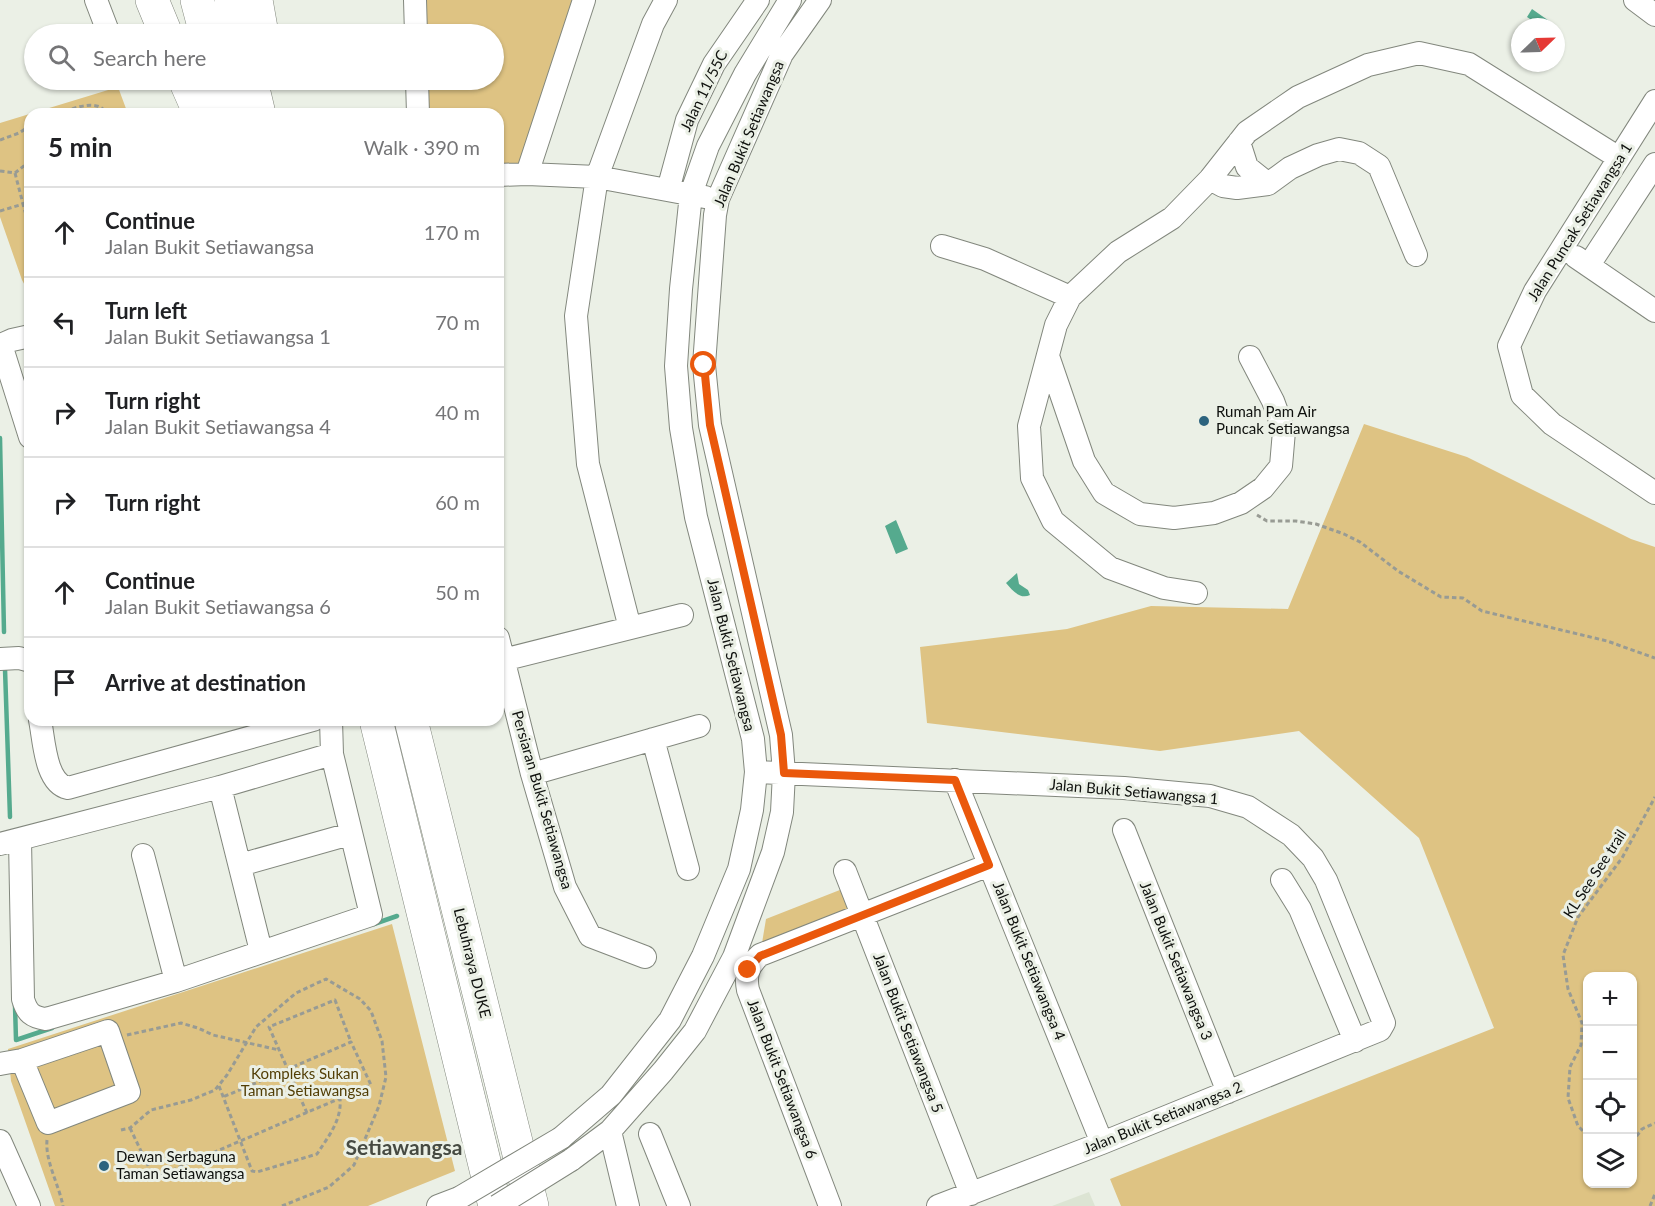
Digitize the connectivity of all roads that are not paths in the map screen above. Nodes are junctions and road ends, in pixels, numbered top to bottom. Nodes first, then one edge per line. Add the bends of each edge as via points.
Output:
1 (96, 0) edge
2 (152, 0) edge
3 (167, 0) edge
4 (197, 0) edge
5 (231, 0) edge
6 (256, 0) edge
7 (415, 0) edge
8 (584, 0) edge
9 (666, 0) edge
10 (758, 0) edge
11 (790, 0) edge
12 (820, 0) edge
13 (1635, 0) edge
14 (1655, 15) edge
15 (105, 24) edge
16 (162, 24) edge
17 (174, 24) edge
18 (203, 24) edge
19 (237, 24) edge
20 (260, 24) edge
21 (416, 24) edge
22 (189, 90) edge
23 (193, 90) edge
24 (220, 90) edge
25 (254, 90) edge
26 (272, 90) edge
27 (417, 90) edge
28 (1655, 101) edge
29 (197, 108) edge
30 (198, 108) edge
31 (224, 108) edge
32 (258, 108) edge
33 (276, 108) edge
34 (418, 108) edge
35 (1239, 142) junction
36 (1619, 158) junction
37 (1655, 164) edge
38 (526, 174) junction
39 (504, 175) edge
40 (597, 177) junction
41 (1210, 178) junction
42 (1268, 184) junction
43 (668, 190) junction
44 (691, 194) junction
45 (718, 199) junction
46 (942, 246) dead end
47 (1562, 248) junction
48 (1416, 255) dead end
49 (1592, 260) junction
50 (1655, 296) edge
51 (1071, 297) junction
52 (1655, 311) edge
53 (24, 337) edge
54 (1048, 356) junction
55 (1250, 357) dead end
56 (24, 418) edge
57 (1655, 493) edge
58 (1196, 593) dead end
59 (682, 615) dead end
60 (630, 628) junction
61 (504, 660) edge
62 (504, 664) edge
63 (41, 726) edge
64 (291, 726) edge
65 (331, 726) edge
66 (377, 726) edge
67 (412, 726) edge
68 (699, 726) dead end
69 (654, 739) junction
70 (332, 754) junction
71 (756, 772) junction
72 (784, 773) junction
73 (532, 774) junction
74 (955, 780) junction
75 (220, 787) junction
76 (1124, 830) dead end
77 (350, 834) junction
78 (11, 842) edge
79 (143, 855) dead end
80 (240, 865) junction
81 (989, 865) junction
82 (688, 869) dead end
83 (845, 871) dead end
84 (1282, 880) dead end
85 (862, 916) junction
86 (261, 951) junction
87 (645, 957) dead end
88 (176, 981) junction
89 (1384, 1023) joint
90 (1355, 1041) junction
91 (11, 1062) edge
92 (1228, 1092) junction
93 (610, 1131) junction
94 (650, 1134) dead end
95 (0, 1141) edge
96 (1102, 1143) junction
97 (971, 1194) junction
98 (449, 1202) edge
99 (29, 1206) edge
100 (496, 1206) edge
101 (532, 1206) edge
102 (628, 1206) edge
103 (679, 1206) edge
104 (830, 1206) edge
105 (938, 1206) edge

1 - 15 street
2 - 16 highway
3 - 17 highway
4 - 18 highway
5 - 19 highway
6 - 20 highway
7 - 21 street
8 - 38 street
9 - 40 street via 649,34
10 - 43 street, Jalan 11/55C via 714,64 687,120
11 - 44 street, Jalan Bukit Setiawangsa via 708,146
12 - 45 street, Jalan Bukit Setiawangsa via 782,54
13 - 14 street
22 - 29 highway
23 - 30 highway
24 - 31 highway
25 - 32 highway
26 - 33 highway
27 - 34 street
28 - 36 street, Jalan Puncak Setiawangsa 1
35 - 36 street via 1247,132 1298,97 1368,65 1419,53 1469,64
35 - 41 street
35 - 42 street via 1246,167
36 - 47 street, Jalan Puncak Setiawangsa 1
37 - 49 street
38 - 39 street
38 - 40 street
40 - 43 street
40 - 60 street via 576,316 588,464
41 - 42 street via 1237,188
41 - 51 street via 1172,218 1118,252
42 - 48 street via 1318,155 1339,149 1359,153 1378,166
43 - 44 street
44 - 45 street
44 - 71 street, Jalan Bukit Setiawangsa via 676,366 681,428 696,517 753,739
45 - 72 street, Jalan Bukit Setiawangsa via 704,365 710,425 781,735
46 - 51 street via 985,259
47 - 49 street
47 - 57 street, Jalan Puncak Setiawangsa 1 via 1535,291 1509,346 1522,395 1552,424
49 - 50 street
49 - 52 street
51 - 54 street via 1056,325
53 - 56 street via 3,344 3,351
54 - 55 street via 1084,461 1104,493 1140,514 1174,518 1214,513 1241,503 1263,488 1281,466 1284,430
54 - 58 street via 1029,426 1032,478 1053,521 1110,568 1164,588
59 - 60 street
60 - 61 street
62 - 73 street, Persiaran Bukit Setiawangsa
63 - 64 street via 53,777 68,788
65 - 70 street
66 - 100 highway
67 - 101 highway, Lebuhraya DUKE
68 - 69 street
69 - 73 street
69 - 82 street
70 - 75 street
70 - 77 street
71 - 72 street, Jalan Bukit Setiawangsa 1
71 - 98 street, Jalan Bukit Setiawangsa, bridge via 739,869 703,956 670,1020 611,1095 561,1138
72 - 74 street, Jalan Bukit Setiawangsa 1
72 - 93 street, Jalan Bukit Setiawangsa via 782,812 773,852 734,957 696,1031
73 - 87 street, Persiaran Bukit Setiawangsa via 565,887 590,936
74 - 81 street, Jalan Bukit Setiawangsa 4
74 - 89 street, Jalan Bukit Setiawangsa 1 via 1124,788 1210,796 1248,807 1291,835 1313,858 1326,880
75 - 78 street
75 - 80 street
76 - 92 street, Jalan Bukit Setiawangsa 3
77 - 80 street
77 - 86 street via 371,915
78 - 88 street via 23,999 30,1014 46,1019
79 - 88 street
80 - 86 street
81 - 85 street, Jalan Bukit Setiawangsa 6
81 - 96 street, Jalan Bukit Setiawangsa 4
83 - 85 street, Jalan Bukit Setiawangsa 5
84 - 90 street via 1300,909
85 - 97 street, Jalan Bukit Setiawangsa 5
85 - 104 street, Jalan Bukit Setiawangsa 6 via 760,956 748,970 746,981
86 - 88 street
89 - 90 street, Jalan Bukit Setiawangsa 2 via 1380,1030
90 - 92 street, Jalan Bukit Setiawangsa 2
91 - 91 street via 108,1031 129,1092 48,1123
92 - 96 street, Jalan Bukit Setiawangsa 2
93 - 100 street, Jalan Bukit Setiawangsa, bridge
93 - 102 street
94 - 103 street
95 - 99 street
96 - 97 street, Jalan Bukit Setiawangsa 2
97 - 105 street, Jalan Bukit Setiawangsa 2

